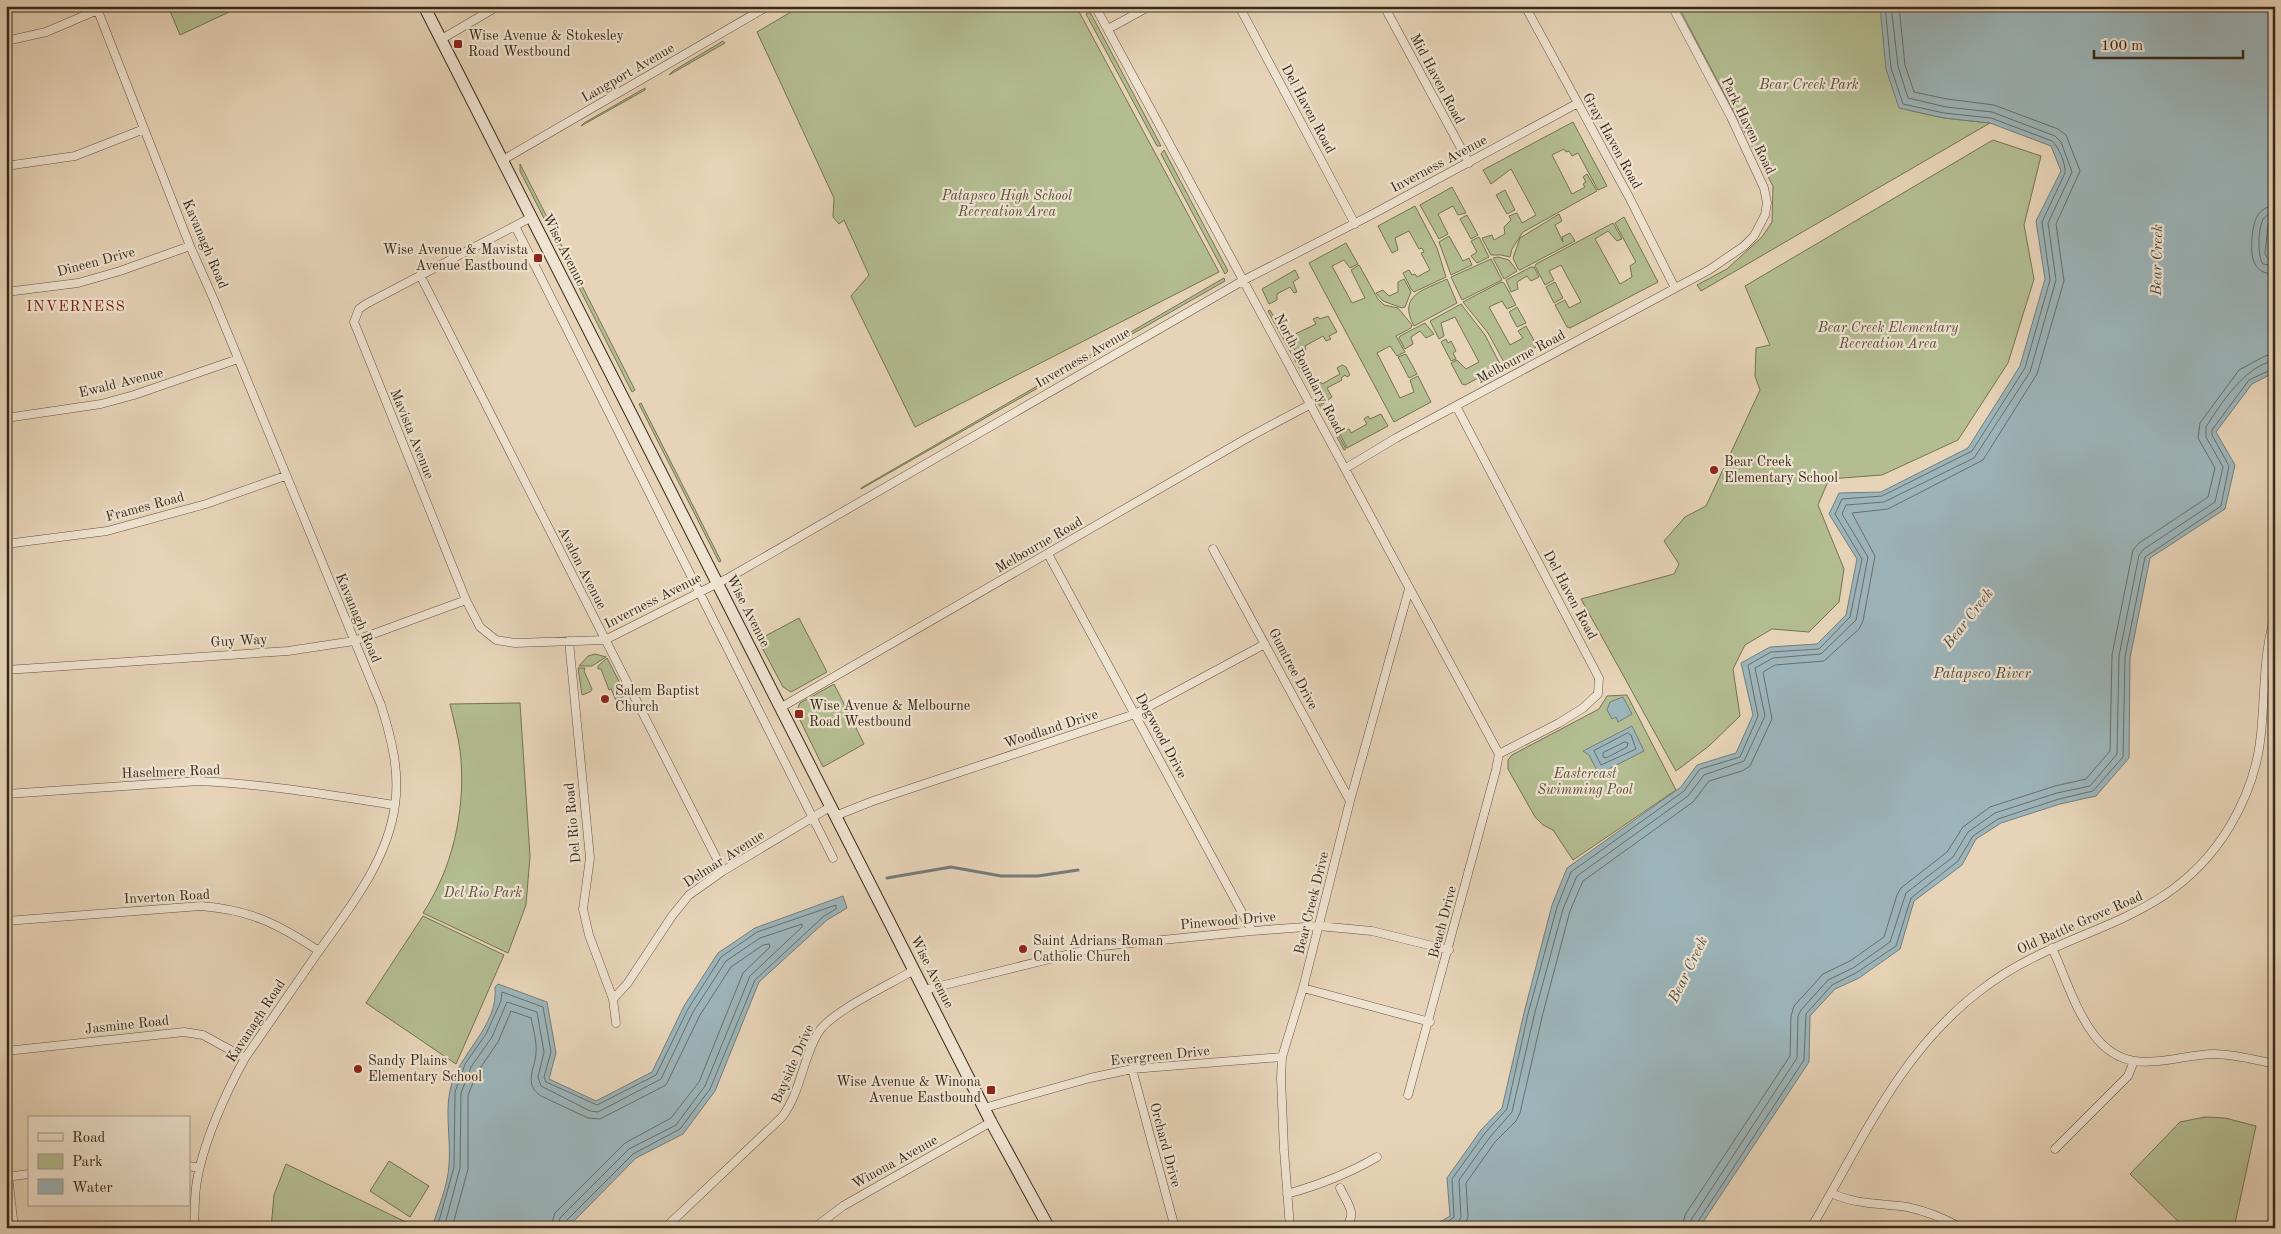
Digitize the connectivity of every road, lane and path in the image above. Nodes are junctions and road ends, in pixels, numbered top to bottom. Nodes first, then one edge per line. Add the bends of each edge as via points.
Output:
1 (107, 6) edge
2 (424, 6) edge
3 (498, 6) edge
4 (768, 6) edge
5 (1095, 6) edge
6 (1150, 6) edge
7 (1239, 6) edge
8 (1384, 6) edge
9 (1525, 6) edge
10 (1672, 6) edge
11 (97, 8) edge
12 (1108, 29) junction
13 (440, 40) junction
14 (6, 41) edge
15 (1578, 103) junction
16 (144, 129) junction
17 (501, 161) junction
18 (1469, 163) junction
19 (6, 166) edge
20 (530, 218) junction
21 (1355, 224) junction
22 (515, 226) junction
23 (190, 246) junction
24 (1709, 270) joint
25 (420, 275) junction
26 (1244, 280) junction
27 (1675, 288) junction
28 (6, 292) edge
29 (238, 359) junction
30 (1311, 404) junction
31 (1456, 406) junction
32 (6, 418) edge
33 (1346, 468) junction
34 (285, 476) junction
35 (6, 544) edge
36 (1213, 549) dead end
37 (1048, 554) junction
38 (716, 584) junction
39 (1410, 589) junction
40 (700, 592) junction
41 (466, 600) junction
42 (2275, 616) edge
43 (605, 640) junction
44 (354, 641) junction
45 (569, 641) junction
46 (1265, 644) junction
47 (6, 670) edge
48 (780, 708) junction
49 (1135, 714) junction
50 (1499, 754) junction
51 (6, 794) edge
52 (1350, 801) junction
53 (395, 805) junction
54 (833, 812) junction
55 (813, 817) junction
56 (833, 858) dead end
57 (723, 871) junction
58 (6, 921) edge
59 (1318, 926) junction
60 (1252, 931) junction
61 (2052, 948) junction
62 (1448, 950) junction
63 (319, 951) junction
64 (914, 970) junction
65 (1303, 988) junction
66 (924, 990) junction
67 (613, 999) junction
68 (1430, 1022) junction
69 (616, 1023) dead end
70 (6, 1051) edge
71 (1282, 1057) junction
72 (246, 1058) junction
73 (2134, 1061) junction
74 (2275, 1064) edge
75 (1132, 1069) junction
76 (1408, 1094) dead end
77 (984, 1108) junction
78 (991, 1122) junction
79 (2056, 1149) dead end
80 (1377, 1157) dead end
81 (6, 1158) edge
82 (190, 1166) edge
83 (199, 1168) junction
84 (28, 1174) edge
85 (7, 1176) edge
86 (1340, 1188) dead end
87 (1831, 1193) junction
88 (1287, 1194) junction
89 (14, 1228) edge
90 (194, 1228) edge
91 (665, 1228) edge
92 (814, 1228) edge
93 (1049, 1228) edge
94 (1175, 1228) edge
95 (1290, 1228) edge
96 (1344, 1228) edge
97 (1811, 1228) edge
98 (1961, 1228) edge

1 - 11 street
2 - 13 main road, Wise Avenue
3 - 13 street
4 - 17 street, Langport Avenue
5 - 12 street, North Boundary Road
6 - 12 street
7 - 21 street, Del Haven Road
8 - 18 street, Mid Haven Road
9 - 15 street, Gray Haven Road
10 - 24 street, Park Haven Road via 1731,117 1764,188 1767,204 1754,236
11 - 14 street via 46,32
11 - 16 street, Kavanagh Road
12 - 26 street, North Boundary Road
13 - 17 main road, Wise Avenue
15 - 18 street, Inverness Avenue
15 - 27 street, Gray Haven Road
16 - 19 street via 76,156
16 - 23 street, Kavanagh Road
17 - 20 main road, Wise Avenue
18 - 21 street, Inverness Avenue
20 - 22 street, Mavista Avenue
20 - 38 main road, Wise Avenue
21 - 26 street, Inverness Avenue
22 - 25 street, Mavista Avenue
22 - 40 street
23 - 28 street, Dineen Drive via 78,282
23 - 29 street, Kavanagh Road
24 - 27 street, Melbourne Road
25 - 41 street, Mavista Avenue via 366,304 359,309 354,322
25 - 43 street, Avalon Avenue
26 - 30 street, North Boundary Road
26 - 38 street, Inverness Avenue
27 - 31 street, Melbourne Road
29 - 32 street, Ewald Avenue via 101,404
29 - 34 street, Kavanagh Road
30 - 33 street, North Boundary Road
30 - 37 street, Melbourne Road
31 - 33 street, Melbourne Road
31 - 50 street, Del Haven Road via 1599,678 1598,694 1583,708
33 - 39 street, North Boundary Road
34 - 35 street, Frames Road via 206,504 124,527
34 - 44 street, Kavanagh Road
36 - 46 street, Gumtree Drive
37 - 48 street, Melbourne Road
37 - 49 street, Dogwood Drive
38 - 40 street, Inverness Avenue
38 - 48 main road, Wise Avenue
39 - 50 street, North Boundary Road
39 - 52 street, Bear Creek Drive
40 - 43 street, Inverness Avenue
40 - 55 street
41 - 44 street, Guy Way
41 - 45 street, Mavista Avenue via 480,627 496,640 515,643
42 - 61 street, Old Battle Grove Road via 2269,642 2255,768 2223,837 2195,872 2155,903
43 - 45 street, Mavista Avenue
43 - 57 street, Avalon Avenue
44 - 47 street, Guy Way via 288,650
44 - 53 street, Kavanagh Road via 390,734 396,768
45 - 67 street, Del Rio Road via 590,858 583,909 589,935
46 - 49 street, Woodland Drive
46 - 52 street, Gumtree Drive
48 - 54 main road, Wise Avenue
49 - 54 street, Woodland Drive
49 - 60 street, Dogwood Drive
50 - 62 street, Beach Drive
51 - 53 street, Haselmere Road via 199,781 230,782
52 - 59 street, Bear Creek Drive
53 - 63 street, Kavanagh Road via 386,842 376,864
54 - 55 street, Delmar Avenue
54 - 64 main road, Wise Avenue
55 - 56 street
55 - 57 street, Delmar Avenue
57 - 67 street, Delmar Avenue via 694,890 678,907 627,984
58 - 63 street, Inverton Road via 202,906 223,908 265,919
59 - 60 street, Pinewood Drive
59 - 62 street, Pinewood Drive via 1372,931
59 - 65 street, Bear Creek Drive
60 - 66 street, Pinewood Drive via 1102,946
61 - 73 street via 2092,1032 2111,1051
61 - 87 street, Old Battle Grove Road via 2023,962 1980,990 1917,1052 1866,1128
62 - 68 street, Beach Drive
63 - 72 street, Kavanagh Road
64 - 66 main road, Wise Avenue
64 - 91 street, Bayside Drive via 827,1022 814,1040 794,1100 782,1117
65 - 68 street
65 - 71 street, Bear Creek Drive
66 - 77 main road, Wise Avenue
67 - 69 street, Del Rio Road
68 - 76 street, Beach Drive
70 - 72 street, Jasmine Road via 184,1032 203,1035
71 - 75 street, Evergreen Drive
71 - 88 street, Bear Creek Drive
72 - 83 street, Kavanagh Road via 219,1114
73 - 74 street via 2159,1062 2215,1054
73 - 79 street via 2128,1076
75 - 77 street, Evergreen Drive
75 - 94 street, Orchard Drive
77 - 78 main road, Wise Avenue
78 - 92 street, Winona Avenue via 843,1206
78 - 93 main road, Wise Avenue
80 - 88 street via 1354,1171
81 - 85 street
82 - 83 street
83 - 90 street, Kavanagh Road
84 - 85 street
85 - 89 street
86 - 96 street via 1352,1212 1351,1220
87 - 97 street, Old Battle Grove Road
87 - 98 street via 1848,1201 1921,1211
88 - 95 street, Bear Creek Drive

